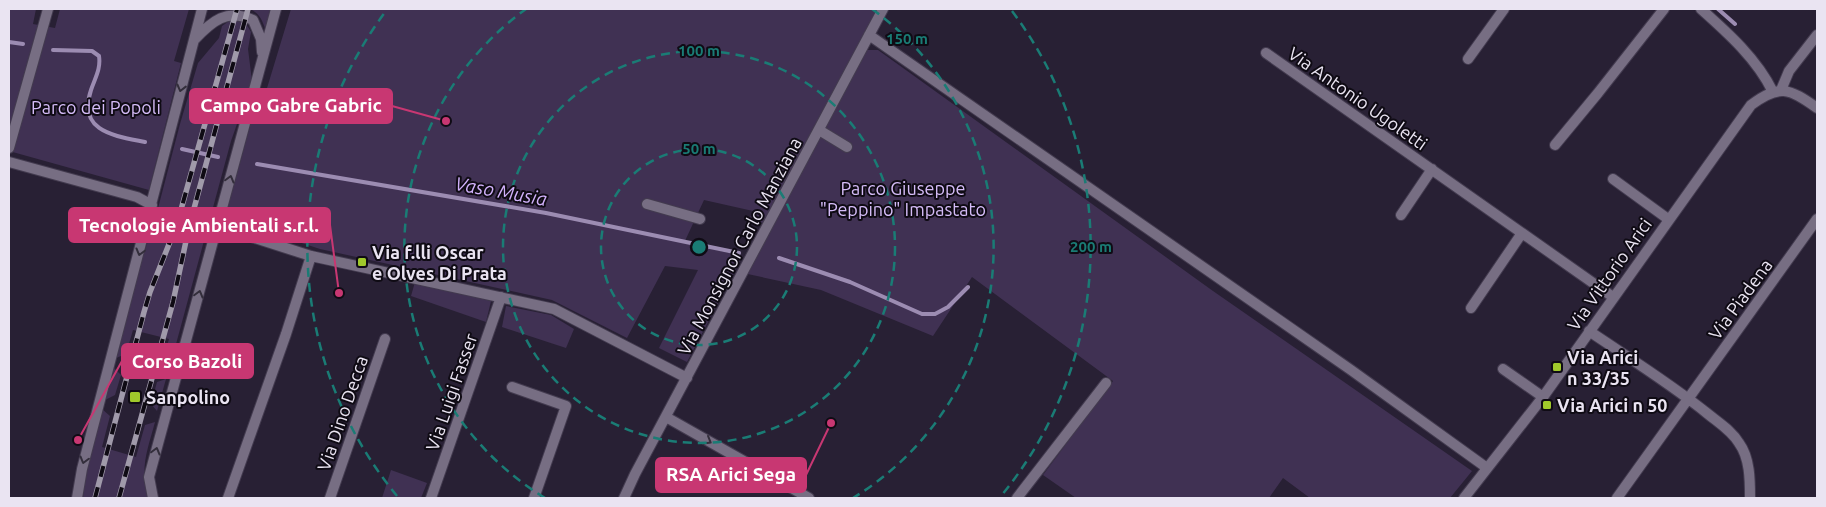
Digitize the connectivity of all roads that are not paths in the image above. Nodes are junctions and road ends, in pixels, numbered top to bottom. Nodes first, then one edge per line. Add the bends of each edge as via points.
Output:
1 (48, 9) edge
2 (202, 9) edge
3 (276, 9) edge
4 (883, 9) edge
5 (1504, 9) edge
6 (1664, 9) edge
7 (1701, 9) edge
8 (1817, 34) edge
9 (869, 36) junction
10 (193, 40) junction
11 (1266, 53) dead end
12 (263, 58) junction
13 (1468, 59) dead end
14 (1777, 91) junction
15 (1817, 108) edge
16 (819, 130) junction
17 (1555, 145) dead end
18 (846, 147) dead end
19 (9, 148) edge
20 (9, 162) edge
21 (1432, 169) junction
22 (1613, 179) dead end
23 (647, 204) dead end
24 (152, 205) junction
25 (1401, 215) dead end
26 (1668, 219) junction
27 (1817, 219) edge
28 (700, 220) dead end
29 (217, 226) junction
30 (1522, 233) junction
31 (311, 256) junction
32 (502, 297) junction
33 (1613, 297) junction
34 (1471, 308) dead end
35 (1589, 331) junction
36 (385, 339) dead end
37 (1503, 369) dead end
38 (687, 378) junction
39 (1106, 383) dead end
40 (512, 387) dead end
41 (1543, 396) junction
42 (1688, 398) junction
43 (666, 416) junction
44 (1486, 468) junction
45 (77, 498) edge
46 (153, 498) edge
47 (228, 498) edge
48 (330, 498) edge
49 (431, 498) edge
50 (534, 498) edge
51 (624, 498) edge
52 (809, 498) edge
53 (1017, 498) edge
54 (1464, 498) edge
55 (1617, 498) edge
56 (1750, 498) edge

1 - 19 street
2 - 10 street
3 - 12 street
4 - 9 street, Via Monsignor Carlo Manziana
5 - 13 street
6 - 17 street
7 - 14 street via 1731,36
8 - 14 street
9 - 16 street, Via Monsignor Carlo Manziana
9 - 44 street via 1351,370
10 - 12 street via 217,20 241,14 253,20 258,30
10 -> 24 street
11 - 21 street, Via Antonio Ugoletti
29 -> 12 street
14 - 15 street via 1795,94
14 - 26 street, Via Vittorio Arici via 1766,94 1751,105
16 - 18 street
16 - 38 street, Via Monsignor Carlo Manziana
20 - 24 street via 137,197
21 - 25 street, Via Antonio Ugoletti
21 - 30 street, Via Antonio Ugoletti
22 - 26 street, Via Vittorio Arici
23 - 28 street
24 -> 45 street via 82,468
26 - 33 street, Via Vittorio Arici
27 - 42 street, Via Piadena
29 - 31 street
46 -> 29 street via 149,477
30 - 33 street, Via Antonio Ugoletti
30 - 34 street
31 - 32 street
31 - 47 street
32 - 38 street via 554,309
32 - 49 street, Via Luigi Fasser
33 - 35 street, Via Vittorio Arici
35 - 41 street, Via Vittorio Arici
35 - 42 street
36 - 48 street, Via Dino Decca
37 - 41 street
38 - 43 street, Via Monsignor Carlo Manziana
39 - 53 street
40 - 50 street via 566,406
41 - 44 street, Via Vittorio Arici
42 - 55 street, Via Piadena
42 - 56 street via 1726,428 1739,443 1748,468
43 - 51 street, Via Monsignor Carlo Manziana
43 -> 52 street
44 - 54 street, Via Vittorio Arici

